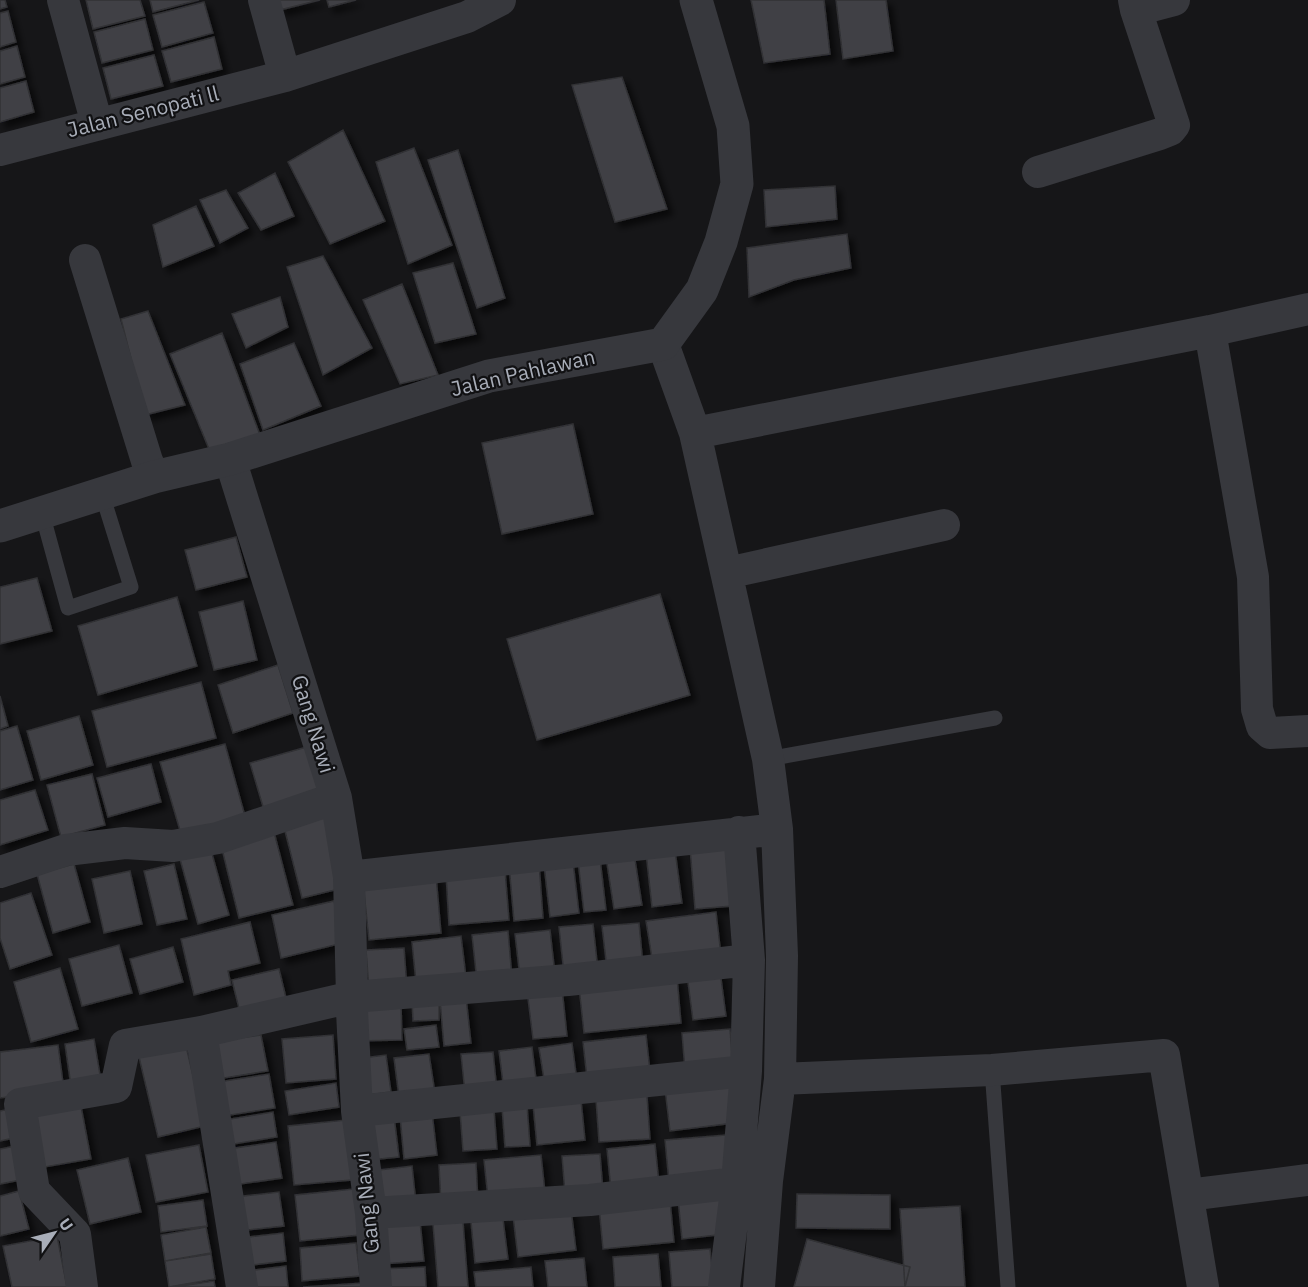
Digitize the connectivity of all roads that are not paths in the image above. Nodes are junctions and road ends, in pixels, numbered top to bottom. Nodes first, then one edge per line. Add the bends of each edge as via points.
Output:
1 (63, 0) edge
2 (264, 0) edge
3 (500, 0) edge
4 (696, 0) edge
5 (1174, 0) edge
6 (1135, 5) edge
7 (464, 8) edge
8 (285, 76) junction
9 (97, 124) junction
10 (0, 150) edge
11 (1038, 172) dead end
12 (85, 260) dead end
13 (1308, 309) edge
14 (1210, 332) junction
15 (663, 344) junction
16 (695, 433) junction
17 (230, 459) junction
18 (154, 477) junction
19 (102, 494) junction
20 (42, 513) junction
21 (0, 525) edge
22 (944, 525) dead end
23 (727, 573) junction
24 (995, 718) dead end
25 (1308, 731) edge
26 (768, 759) junction
27 (336, 798) junction
28 (777, 830) junction
29 (739, 832) junction
30 (0, 872) edge
31 (349, 878) junction
32 (749, 960) junction
33 (352, 1004) junction
34 (201, 1032) junction
35 (992, 1070) junction
36 (746, 1071) junction
37 (780, 1079) junction
38 (357, 1111) junction
39 (1308, 1180) edge
40 (737, 1183) junction
41 (1188, 1195) junction
42 (370, 1213) junction
43 (82, 1287) edge
44 (242, 1287) edge
45 (376, 1287) edge
46 (724, 1287) edge
47 (759, 1287) edge
48 (1008, 1287) edge
49 (1203, 1287) edge

1 - 9 street
2 - 8 street
3 - 7 street, Jalan Senopati ll
4 - 15 street via 733,126 737,184 702,290
5 - 6 street
6 - 11 street via 1174,125 1160,134
7 - 8 street, Jalan Senopati ll
8 - 9 street, Jalan Senopati ll
9 - 10 street, Jalan Senopati ll
12 - 18 street
13 - 14 street
14 - 16 street
14 - 25 street via 1253,577 1257,709 1262,726 1270,733
15 - 16 street
15 - 17 street, Jalan Pahlawan via 489,376
16 - 23 street
17 - 18 street, Jalan Pahlawan
17 - 27 street, Gang Nawi
18 - 19 street, Jalan Pahlawan
19 - 20 street, Jalan Pahlawan
19 - 20 lane via 131,587 68,608
20 - 21 street, Jalan Pahlawan
22 - 23 street
23 - 26 street
24 - 26 lane
26 - 28 street
27 - 30 street via 218,838 173,846 125,843 66,850
27 - 31 street, Gang Nawi
28 - 29 street
28 - 37 street via 782,956
29 - 31 street
29 - 32 street
31 - 33 street, Gang Nawi
32 - 33 street
32 - 36 street
33 - 34 street
33 - 38 street, Gang Nawi
34 - 43 street via 125,1045 116,1087 20,1104 34,1191 75,1234
34 - 44 street
35 - 37 street
35 - 41 street via 1164,1055
35 - 48 lane
36 - 38 street
36 - 40 street
37 - 47 street via 766,1181
38 - 42 street, Gang Nawi
39 - 41 street
40 - 42 street via 590,1200
40 - 46 street
41 - 49 street
42 - 45 street, Gang Nawi

